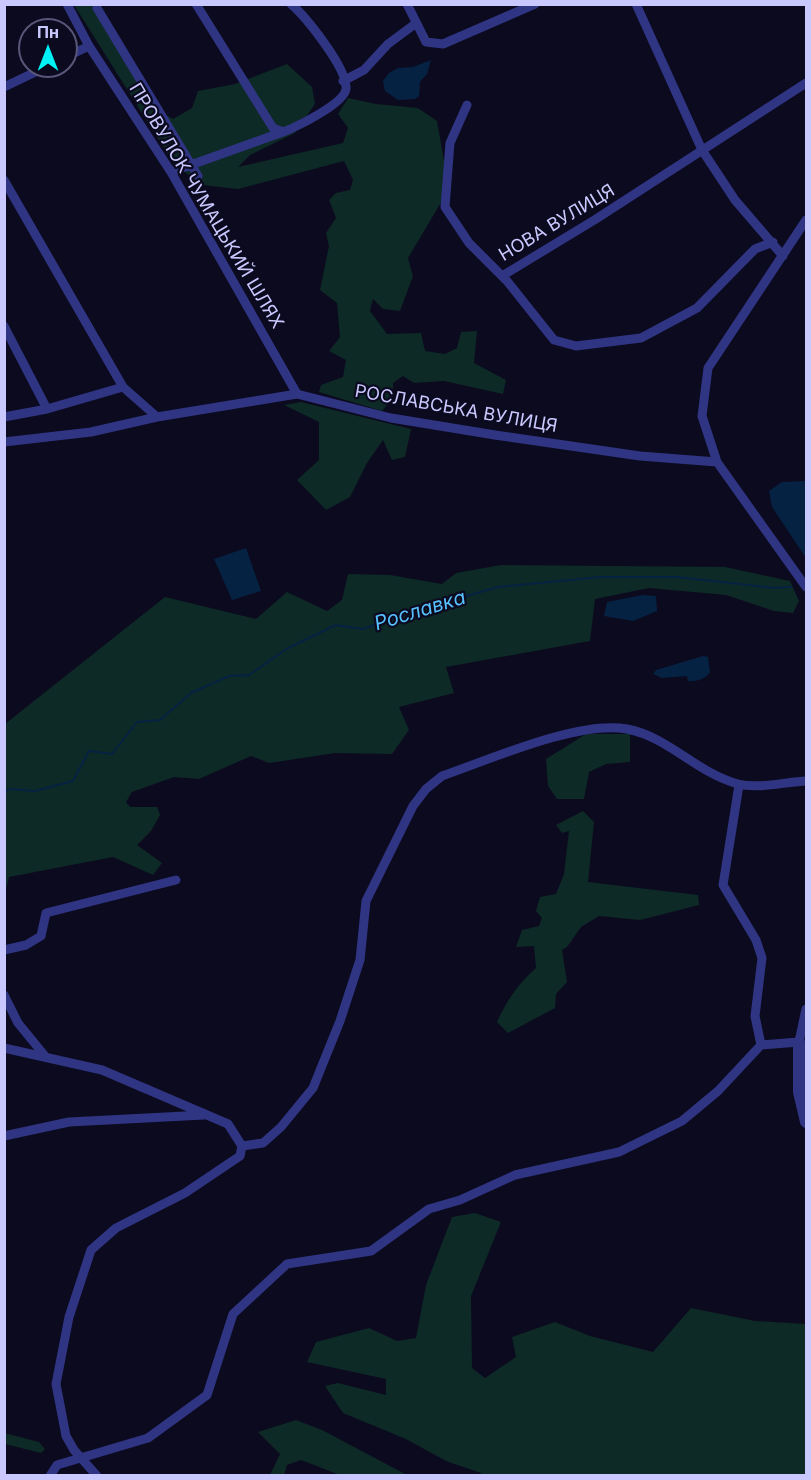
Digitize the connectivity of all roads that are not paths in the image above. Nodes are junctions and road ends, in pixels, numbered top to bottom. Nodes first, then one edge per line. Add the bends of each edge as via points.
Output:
1 (67, 4) edge
2 (196, 4) edge
3 (291, 4) edge
4 (407, 4) edge
5 (535, 4) edge
6 (636, 4) edge
7 (98, 6) edge
8 (415, 24) junction
9 (90, 46) junction
10 (78, 52) edge
11 (23, 78) edge
12 (344, 81) junction
13 (807, 83) edge
14 (4, 87) edge
15 (467, 105) dead end
16 (283, 132) junction
17 (702, 150) junction
18 (190, 163) junction
19 (171, 172) junction
20 (198, 176) dead end
21 (4, 180) edge
22 (807, 220) edge
23 (773, 242) junction
24 (783, 256) junction
25 (502, 276) junction
26 (4, 326) edge
27 (123, 387) junction
28 (297, 394) junction
29 (47, 409) junction
30 (4, 417) edge
31 (157, 417) junction
32 (4, 442) edge
33 (717, 462) junction
34 (807, 587) edge
35 (807, 781) edge
36 (739, 784) junction
37 (176, 880) dead end
38 (4, 950) edge
39 (4, 995) edge
40 (807, 1009) edge
41 (799, 1042) junction
42 (761, 1045) junction
43 (4, 1048) edge
44 (45, 1056) junction
45 (207, 1115) junction
46 (807, 1122) edge
47 (4, 1136) edge
48 (242, 1146) junction
49 (81, 1460) junction
50 (50, 1476) edge
51 (97, 1476) edge

1 - 9 street, ПРОВУЛОК ЧУМАЦЬКИЙ ШЛЯХ
2 - 16 street via 273,128
3 - 12 street via 305,17
4 - 8 street
5 - 8 street via 443,44 426,42
6 - 17 street
7 - 18 street
8 - 12 street via 388,44 364,70
9 - 10 street
9 - 19 street, ПРОВУЛОК ЧУМАЦЬКИЙ ШЛЯХ
11 - 14 street
12 - 16 street via 346,89 340,100
13 - 17 street, НОВА ВУЛИЦЯ
15 - 25 street, НОВА ВУЛИЦЯ via 450,143 445,207 469,243
16 - 18 street
17 - 23 street via 735,200
17 - 25 street, НОВА ВУЛИЦЯ
18 - 19 street
18 - 20 street
19 - 28 street, ПРОВУЛОК ЧУМАЦЬКИЙ ШЛЯХ
21 - 27 street
22 - 24 street
23 - 24 street
23 - 25 street via 755,249 697,308 640,338 576,346 554,340
24 - 33 street via 708,368 702,416
26 - 29 street
27 - 29 street
27 - 31 street
28 - 31 street, РОСЛАВСЬКА ВУЛИЦЯ
28 - 33 street, РОСЛАВСЬКА ВУЛИЦЯ via 391,418 495,435 640,456
29 - 30 street
31 - 32 street, РОСЛАВСЬКА ВУЛИЦЯ via 90,432
33 - 34 street
35 - 36 street
36 - 42 street via 723,885 756,940 762,958 755,1016
36 - 48 street via 716,775 653,736 598,727 568,733 442,776 413,806 366,901 360,960 313,1088 263,1143
37 - 38 street via 46,913 41,936 26,945
39 - 44 street via 18,1023
40 - 41 street
41 - 42 street
41 - 46 street via 799,1092
42 - 49 street via 718,1091 682,1121 619,1152 515,1175 460,1200 429,1209 371,1251 287,1264 233,1314 207,1395 148,1438
43 - 44 street
44 - 45 street via 102,1070
45 - 47 street via 69,1122
45 - 48 street via 228,1124
48 - 49 street via 240,1156 185,1193 116,1228 92,1250 69,1317 56,1384 66,1436
49 - 50 street via 57,1465
49 - 51 street

